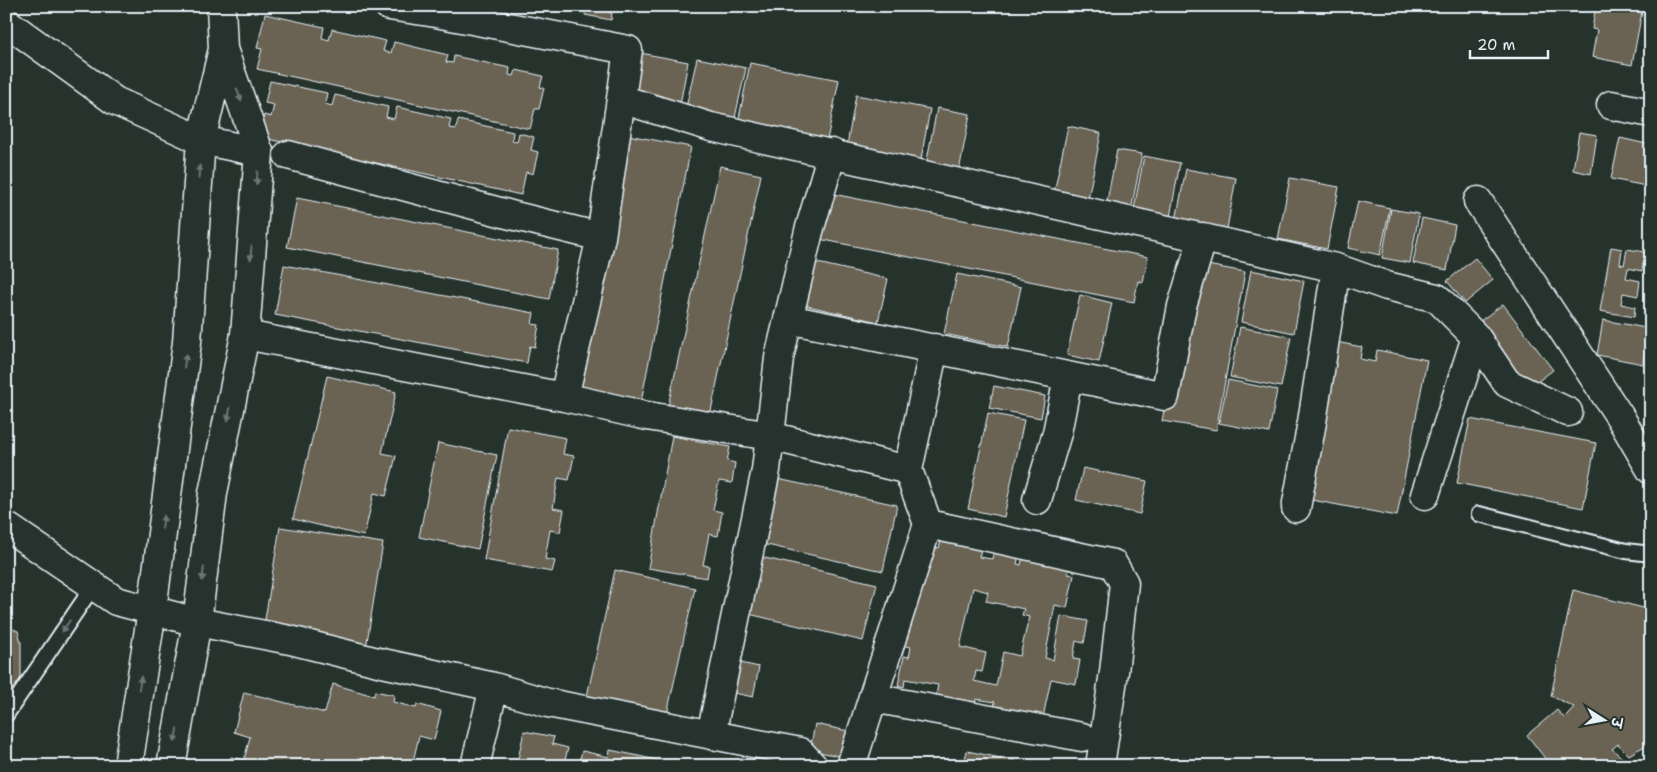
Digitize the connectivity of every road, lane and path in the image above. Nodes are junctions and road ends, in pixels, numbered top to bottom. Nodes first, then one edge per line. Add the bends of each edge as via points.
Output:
1 (221, 6) edge
2 (389, 6) edge
3 (493, 15) edge
4 (6, 22) edge
5 (223, 49) junction
6 (621, 99) junction
7 (1611, 105) dead end
8 (1651, 113) edge
9 (201, 140) junction
10 (259, 152) junction
11 (832, 153) junction
12 (288, 154) dead end
13 (1478, 201) dead end
14 (601, 237) junction
15 (1203, 237) junction
16 (1336, 268) junction
17 (788, 319) junction
18 (245, 335) junction
19 (1476, 337) junction
20 (934, 348) junction
21 (1068, 377) junction
22 (564, 397) junction
23 (1568, 412) dead end
24 (770, 436) junction
25 (908, 470) junction
26 (1651, 470) edge
27 (1425, 494) dead end
28 (1037, 500) dead end
29 (1296, 508) dead end
30 (1479, 514) dead end
31 (928, 524) junction
32 (6, 526) edge
33 (1651, 554) edge
34 (94, 585) junction
35 (152, 610) junction
36 (197, 622) junction
37 (494, 687) junction
38 (873, 698) junction
39 (6, 715) edge
40 (712, 735) junction
41 (1082, 737) dead end
42 (128, 766) edge
43 (171, 766) edge
44 (475, 766) edge
45 (813, 766) edge
46 (851, 766) edge
47 (1100, 766) edge

1 - 5 street
2 - 3 street
3 - 6 street via 628,50
4 - 9 street via 115,101
5 - 9 street
5 -> 10 street
6 - 11 street via 711,126
6 - 14 street
7 - 8 street
9 - 10 street
35 -> 9 street via 187,342
10 -> 18 street
11 - 15 street
11 - 17 street
12 - 14 street
13 - 26 street via 1620,417
14 - 22 street
15 - 16 street
15 - 21 street via 1182,306 1165,396
16 - 19 street via 1387,286 1437,298
16 - 29 street
17 - 20 street
17 - 24 street via 779,358
18 - 22 street
18 -> 36 street via 213,494
19 - 23 street via 1507,383
19 - 27 street
20 - 21 street
20 - 25 street
21 - 28 street via 1057,433
22 - 24 street via 647,416
24 - 25 street
24 - 40 street via 743,591
25 - 31 street
30 - 33 lane via 1626,551
31 - 38 street
31 - 47 street via 1113,564 1124,583
32 - 34 street
34 - 35 street via 116,601
34 -> 39 lane
35 - 36 street
42 -> 35 street
36 - 37 street
36 -> 43 street
37 - 40 street via 548,703
37 - 44 street
38 - 41 street
38 - 46 street
40 - 45 street via 800,752

